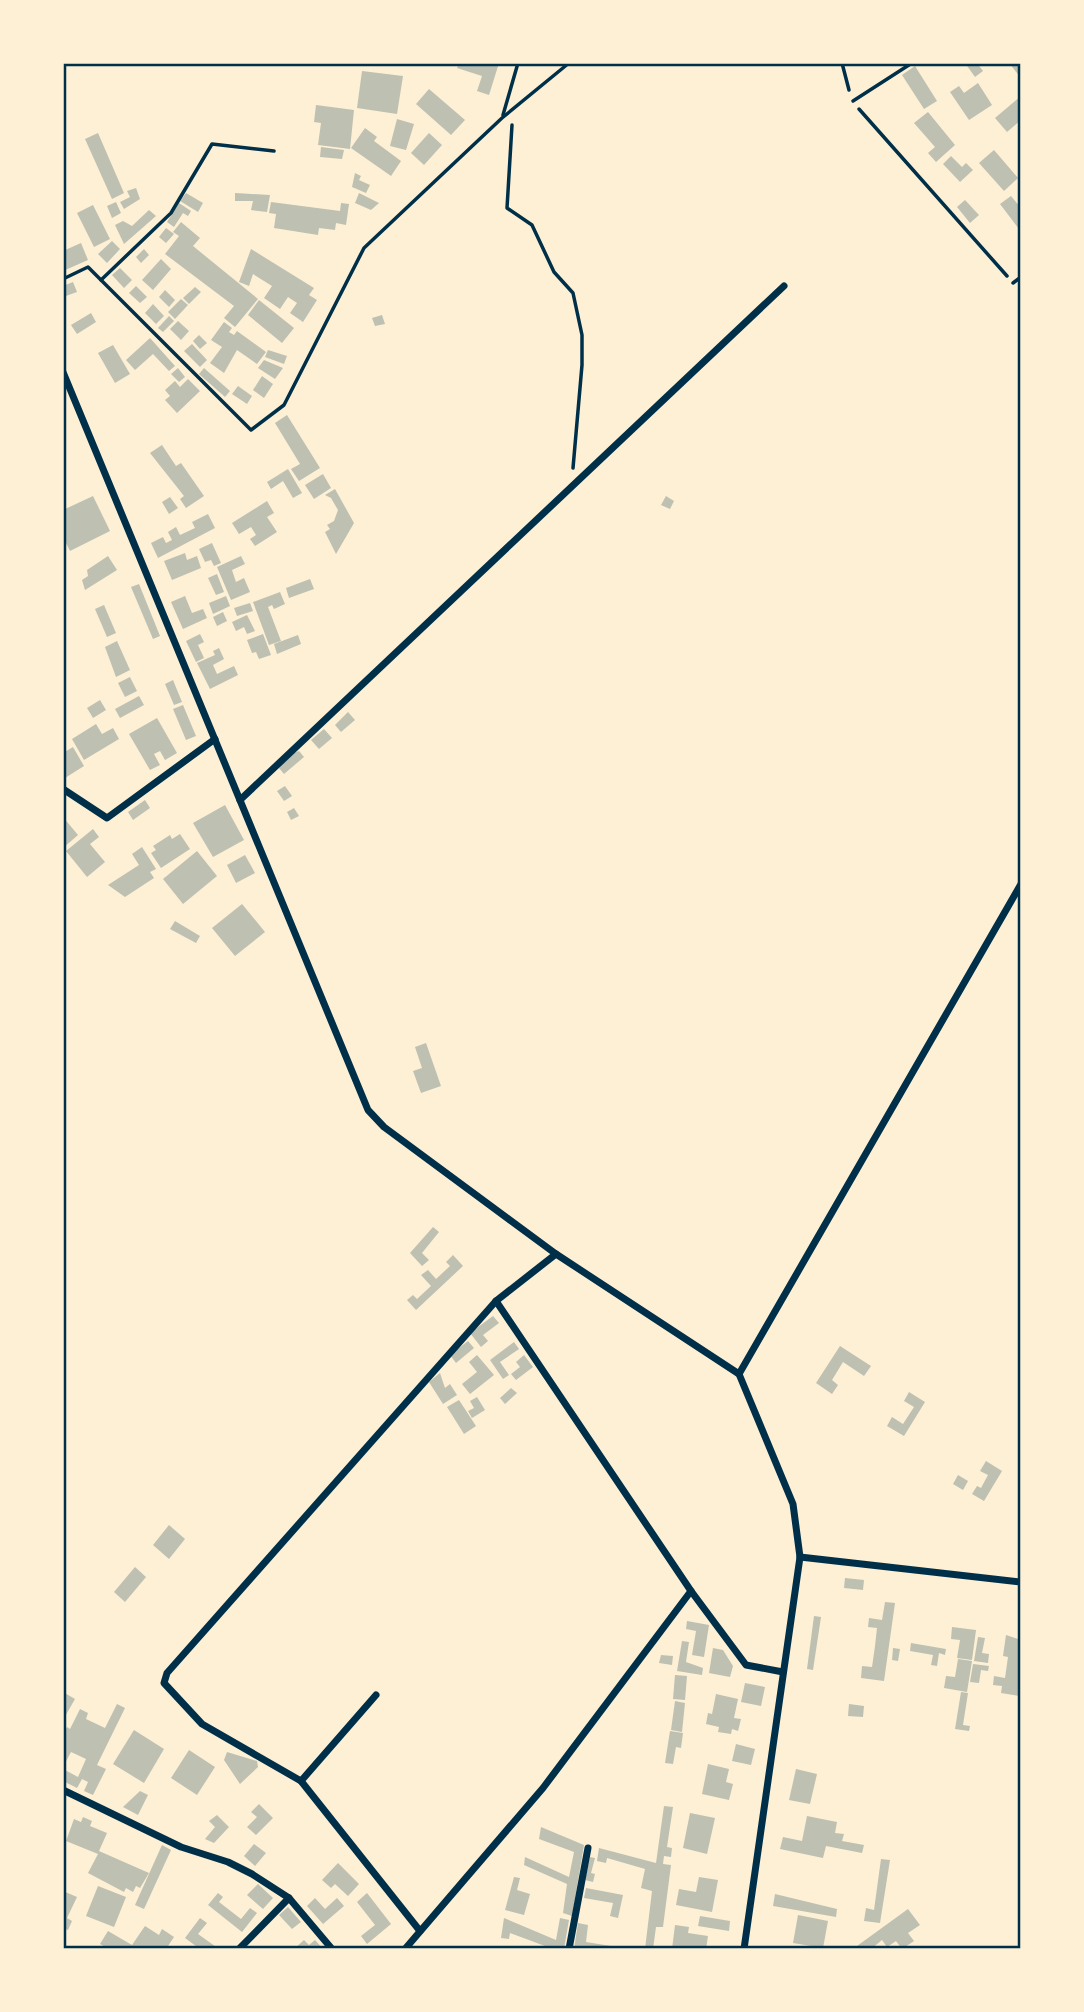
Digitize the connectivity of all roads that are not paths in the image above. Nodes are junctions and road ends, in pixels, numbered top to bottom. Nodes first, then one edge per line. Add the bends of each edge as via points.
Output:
1 (518, 63) edge
2 (569, 63) edge
3 (912, 63) edge
4 (853, 101) road end
5 (502, 118) junction
6 (274, 151) dead end
7 (1021, 277) edge
8 (63, 279) edge
9 (101, 280) junction
10 (1013, 283) road end
11 (785, 286) dead end
12 (63, 372) edge
13 (215, 739) junction
14 (63, 789) edge
15 (240, 800) junction
16 (1021, 884) edge
17 (556, 1254) junction
18 (496, 1301) junction
19 (739, 1374) junction
20 (800, 1557) junction
21 (1021, 1583) edge
22 (691, 1591) junction
23 (783, 1672) junction
24 (376, 1695) dead end
25 (301, 1781) junction
26 (63, 1790) edge
27 (588, 1848) dead end
28 (289, 1898) junction
29 (420, 1931) junction
30 (239, 1949) edge
31 (332, 1949) edge
32 (405, 1949) edge
33 (569, 1949) edge
34 (744, 1949) edge

1 - 5 lane
2 - 5 lane
3 - 4 lane
5 - 9 lane via 364,248 284,405 251,430
6 - 9 lane via 212,144 171,213
7 - 10 lane
8 - 9 lane via 88,267
11 - 15 street
12 - 13 street
13 - 14 street via 107,818
13 - 15 street
15 - 17 street via 369,1111 384,1127
16 - 19 street
17 - 18 street
17 - 19 street
18 - 22 street
18 - 25 street via 167,1673 166,1688 202,1724
19 - 20 street via 793,1504
20 - 21 street
20 - 23 street
22 - 23 street via 746,1665
22 - 29 street via 542,1788
23 - 34 street
24 - 25 street
25 - 29 street
26 - 28 street via 181,1847 228,1862
27 - 33 street
28 - 30 street
28 - 31 street
29 - 32 street

